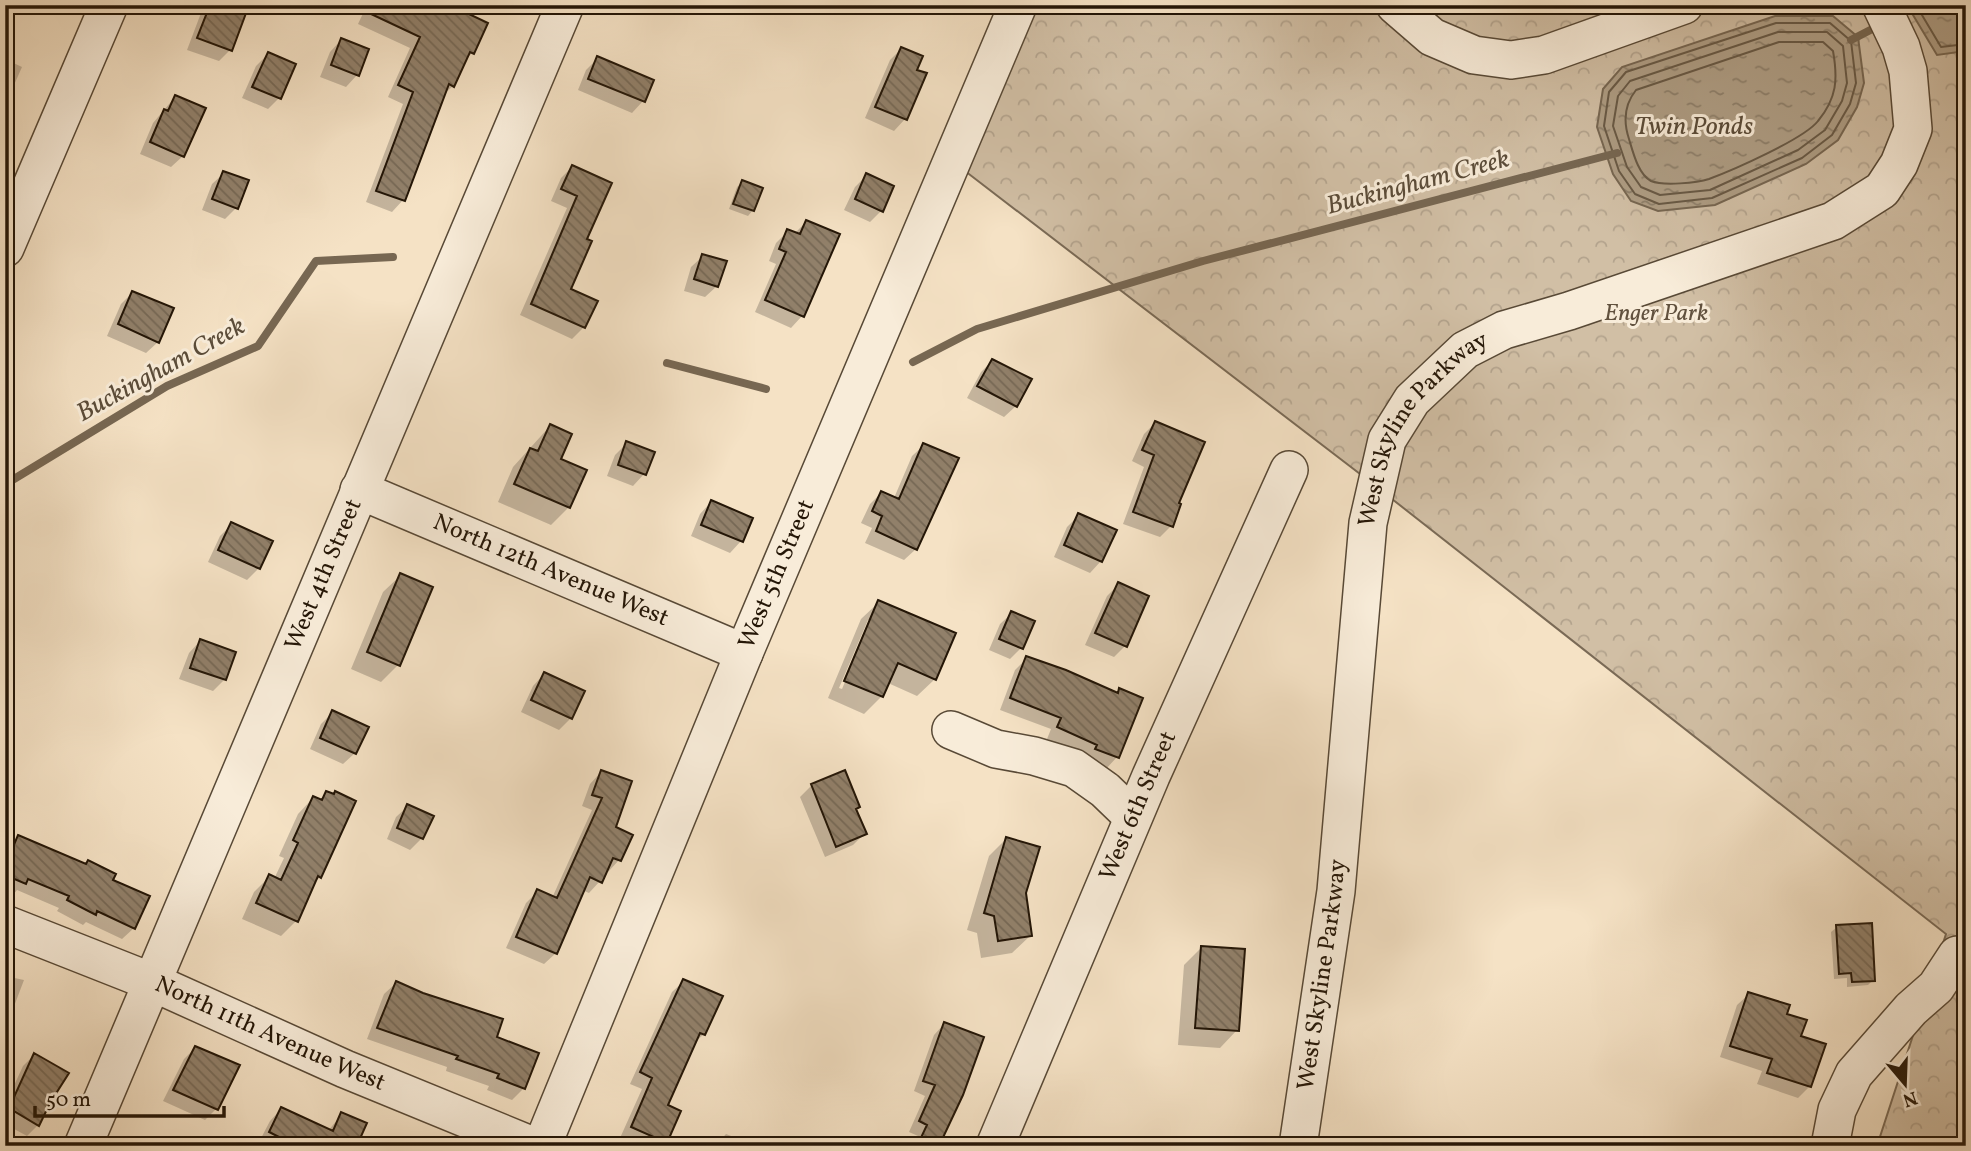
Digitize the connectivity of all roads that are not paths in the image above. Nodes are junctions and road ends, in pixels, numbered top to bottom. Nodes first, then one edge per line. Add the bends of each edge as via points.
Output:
1 (109, 5) edge
2 (565, 5) edge
3 (1018, 5) edge
4 (1395, 5) edge
5 (1684, 5) edge
6 (1881, 5) edge
7 (5, 248) edge
8 (1289, 470) dead end
9 (359, 491) junction
10 (744, 653) junction
11 (951, 730) dead end
12 (1133, 817) junction
13 (5, 924) edge
14 (1958, 955) dead end
15 (152, 982) junction
16 (83, 1146) edge
17 (533, 1146) edge
18 (542, 1146) edge
19 (995, 1146) edge
20 (1298, 1146) edge
21 (1830, 1146) edge

1 - 7 street
2 - 9 street, West 4th Street
3 - 10 street, West 5th Street
4 - 5 street via 1432,37 1474,55 1511,60 1544,55
6 - 20 street, West Skyline Parkway via 1908,71 1913,129 1882,190 1833,221 1504,330 1465,349 1412,400 1387,440 1368,523 1336,891
8 - 12 street, West 6th Street
9 - 10 street, North 12th Avenue West
9 - 15 street, West 4th Street
10 - 18 street, West 5th Street
11 - 12 street via 996,749 1074,768
12 - 19 street, West 6th Street
13 - 15 street, North 11th Avenue West
14 - 21 street via 1936,987 1854,1074 1837,1110
15 - 16 street, West 4th Street
15 - 17 street, North 11th Avenue West via 345,1069

